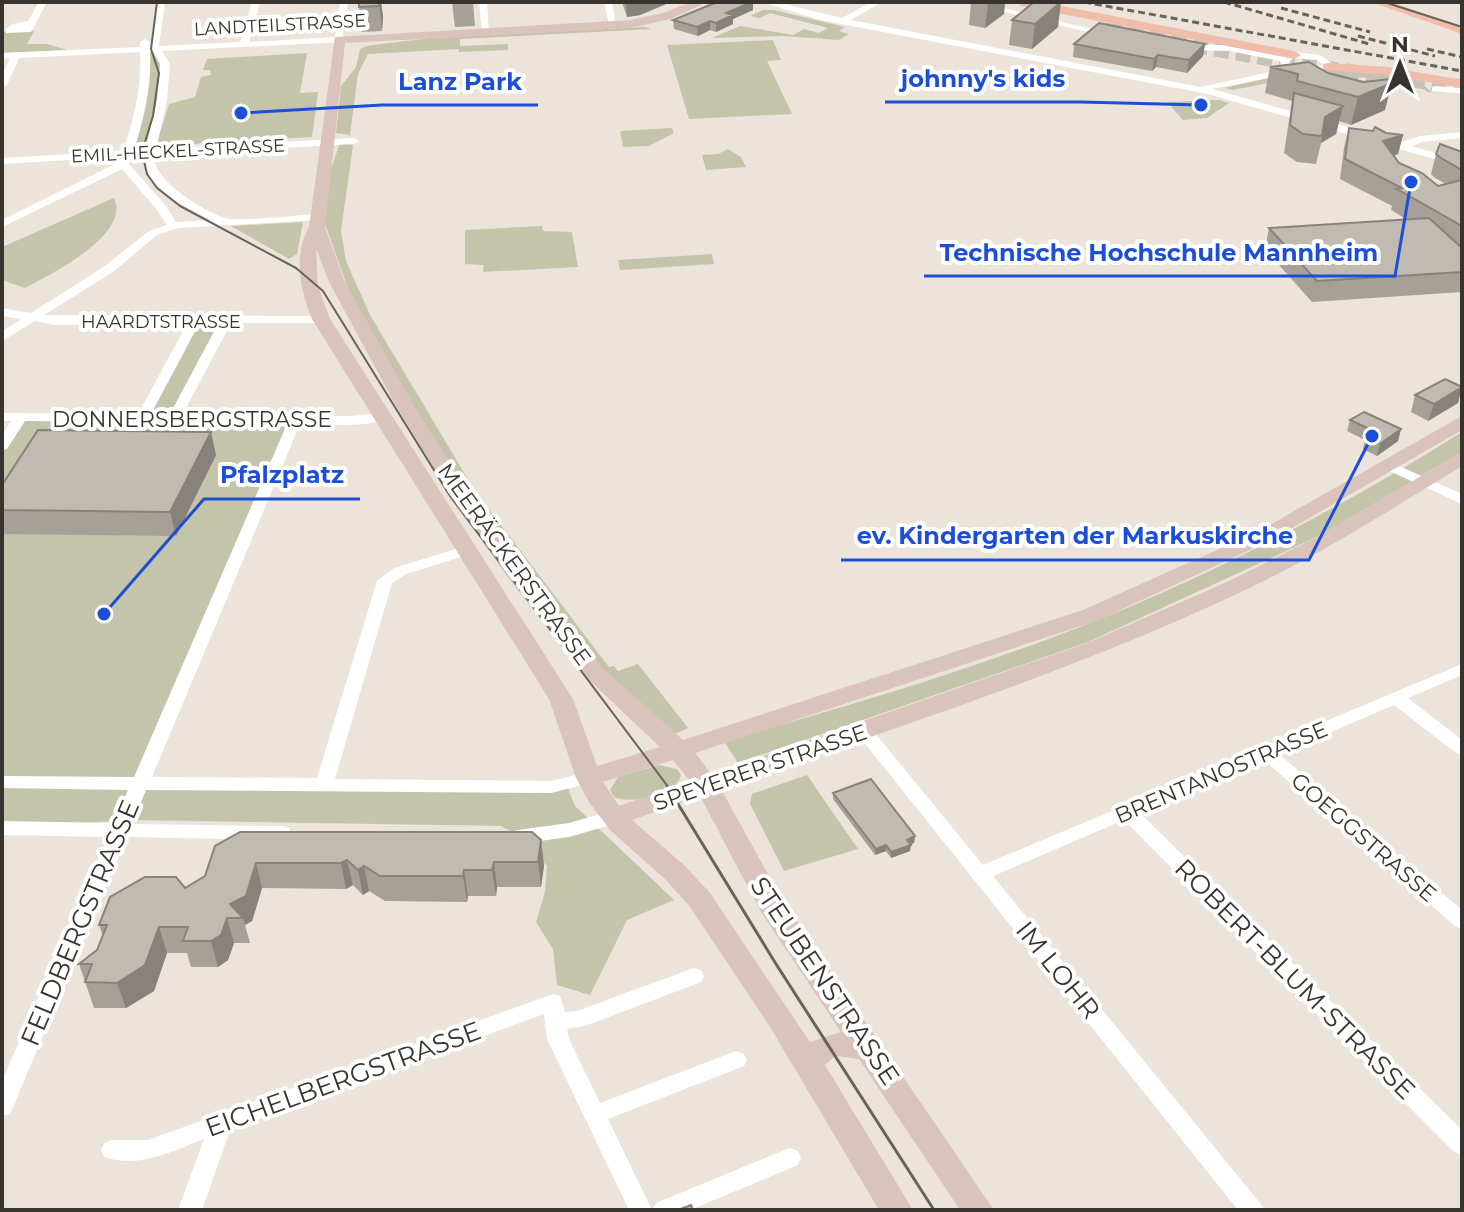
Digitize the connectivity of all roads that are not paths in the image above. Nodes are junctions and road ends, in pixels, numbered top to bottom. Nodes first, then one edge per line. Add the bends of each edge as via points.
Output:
1 (43, 2) edge
2 (151, 2) edge
3 (161, 2) edge
4 (256, 2) edge
5 (483, 2) edge
6 (608, 2) edge
7 (701, 2) edge
8 (714, 2) edge
9 (766, 2) edge
10 (789, 2) edge
11 (878, 2) edge
12 (966, 2) edge
13 (983, 2) edge
14 (1010, 2) edge
15 (1377, 2) edge
16 (1419, 2) edge
17 (346, 3) edge
18 (1462, 16) edge
19 (831, 17) junction
20 (845, 20) junction
21 (33, 23) dead end
22 (613, 25) junction
23 (1462, 30) edge
24 (486, 31) junction
25 (1125, 37) edge
26 (344, 39) junction
27 (244, 45) junction
28 (1170, 45) edge
29 (151, 49) junction
30 (16, 55) junction
31 (2, 56) edge
32 (1288, 60) junction
33 (1328, 65) junction
34 (1299, 69) junction
35 (1266, 76) junction
36 (1462, 82) edge
37 (2, 85) edge
38 (1435, 89) dead end
39 (1201, 90) junction
40 (1462, 91) edge
41 (1462, 135) edge
42 (354, 141) dead end
43 (328, 142) junction
44 (1404, 145) junction
45 (149, 151) junction
46 (126, 159) junction
47 (2, 161) edge
48 (1462, 164) edge
49 (317, 222) junction
50 (225, 223) junction
51 (2, 224) edge
52 (173, 226) junction
53 (354, 310) junction
54 (2, 312) edge
55 (319, 315) junction
56 (30, 318) junction
57 (194, 322) junction
58 (225, 322) junction
59 (2, 337) edge
60 (2, 417) edge
61 (381, 417) junction
62 (20, 418) junction
63 (142, 419) junction
64 (174, 419) junction
65 (295, 420) junction
66 (1462, 422) edge
67 (2, 446) edge
68 (1462, 458) edge
69 (1390, 466) junction
70 (1425, 482) junction
71 (1462, 500) edge
72 (466, 551) junction
73 (509, 621) junction
74 (554, 621) junction
75 (1462, 669) edge
76 (1395, 697) junction
77 (837, 700) junction
78 (864, 731) junction
79 (1462, 749) edge
80 (679, 750) junction
81 (1266, 752) junction
82 (588, 778) junction
83 (2, 782) edge
84 (140, 783) junction
85 (324, 785) junction
86 (707, 786) junction
87 (1127, 812) junction
88 (614, 817) junction
89 (2, 828) edge
90 (121, 829) junction
91 (294, 833) edge
92 (502, 838) edge
93 (980, 874) junction
94 (1462, 921) edge
95 (694, 976) dead end
96 (556, 1021) junction
97 (871, 1050) junction
98 (736, 1060) dead end
99 (807, 1065) junction
100 (2, 1107) edge
101 (593, 1115) junction
102 (221, 1124) junction
103 (1462, 1145) edge
104 (112, 1150) dead end
105 (790, 1158) dead end
106 (190, 1210) edge
107 (641, 1210) edge
108 (664, 1210) edge
109 (897, 1210) edge
110 (978, 1210) edge
111 (1252, 1210) edge

1 - 21 street
2 - 29 street
3 - 29 street
4 - 27 street
5 - 24 street
6 - 22 street
7 - 22 street, LANDTEILSTRASSE via 656,19
8 - 26 street, LANDTEILSTRASSE via 646,25 372,43
9 - 19 street
10 - 19 street
11 - 20 street
12 - 25 street
13 - 14 main road via 1106,26
14 - 32 main road
15 - 23 main road
16 - 18 main road
17 - 26 street
19 - 20 street
20 - 39 street
22 - 24 street, LANDTEILSTRASSE
24 - 26 street, LANDTEILSTRASSE
26 - 27 street, LANDTEILSTRASSE
26 - 43 street via 346,70 335,85
27 - 29 street, LANDTEILSTRASSE
28 - 32 street via 1230,48
29 - 30 street, LANDTEILSTRASSE
29 - 45 street via 165,64
29 - 46 street via 140,116
30 - 31 street, LANDTEILSTRASSE
30 - 37 street
32 - 33 street via 1314,56
32 - 34 street
32 - 35 street
33 - 34 street
33 - 36 main road
34 - 35 street
35 - 39 street
38 - 40 street
39 - 44 street
41 - 44 street
42 - 43 street, EMIL-HECKEL-STRASSE
43 - 45 street, EMIL-HECKEL-STRASSE
43 - 49 street
44 - 48 street
45 - 46 street, EMIL-HECKEL-STRASSE
45 - 50 street via 151,169 161,181
46 - 47 street, EMIL-HECKEL-STRASSE
46 - 51 street
46 - 52 street
49 - 50 street
49 - 53 street, MEERÄCKERSTRASSE via 337,282
49 - 55 street, MEERÄCKERSTRASSE via 308,276
50 - 52 street
52 - 56 street via 153,233 109,269
53 - 55 street via 333,306
53 - 74 street, MEERÄCKERSTRASSE via 441,466
54 - 56 street, HAARDTSTRASSE
55 - 58 street, HAARDTSTRASSE
55 - 61 street, MEERÄCKERSTRASSE
56 - 57 street, HAARDTSTRASSE
56 - 59 street
57 - 58 street, HAARDTSTRASSE
57 - 63 street
58 - 64 street
60 - 62 street, DONNERSBERGSTRASSE
61 - 65 street, DONNERSBERGSTRASSE
61 - 72 street, MEERÄCKERSTRASSE
62 - 63 street, DONNERSBERGSTRASSE
62 - 67 street
63 - 64 street, DONNERSBERGSTRASSE
64 - 65 street, DONNERSBERGSTRASSE
65 - 84 street, FELDBERGSTRASSE
66 - 69 street, SPEYERER STRASSE
68 - 70 street, SPEYERER STRASSE
69 - 70 street
69 - 77 street, SPEYERER STRASSE via 1264,536 1091,615
70 - 71 street
70 - 78 street, SPEYERER STRASSE via 1221,593 1095,648
72 - 73 street, MEERÄCKERSTRASSE
72 - 85 street via 400,571 385,581
73 - 74 street via 533,628
73 - 82 street, MEERÄCKERSTRASSE via 561,699
74 - 80 street, MEERÄCKERSTRASSE via 593,671
75 - 76 street, BRENTANOSTRASSE
76 - 79 street
76 - 81 street, BRENTANOSTRASSE
77 - 78 street
77 - 80 street, SPEYERER STRASSE
78 - 86 street, SPEYERER STRASSE
78 - 93 street, IM LOHR
80 - 82 street, SPEYERER STRASSE
80 - 86 street, STEUBENSTRASSE
81 - 87 street, BRENTANOSTRASSE
81 - 94 street, GOEGGSTRASSE
82 - 85 street, SPEYERER STRASSE via 551,787
82 - 88 street
83 - 84 street, SPEYERER STRASSE
84 - 85 street, SPEYERER STRASSE
84 - 90 street, FELDBERGSTRASSE
86 - 88 street, SPEYERER STRASSE
86 - 97 street, STEUBENSTRASSE via 771,905
87 - 93 street, BRENTANOSTRASSE
87 - 103 street, ROBERT-BLUM-STRASSE
88 - 92 street, SPEYERER STRASSE via 546,835
88 - 99 street via 685,881
89 - 90 street
90 - 91 street
90 - 100 street, FELDBERGSTRASSE
93 - 111 street, IM LOHR
95 - 96 street via 578,1020
96 - 101 street via 558,1039
96 - 102 street, EICHELBERGSTRASSE via 553,1002
97 - 99 street via 828,1045
97 - 110 street, STEUBENSTRASSE
98 - 101 street
99 - 109 street
101 - 107 street
102 - 104 street, EICHELBERGSTRASSE via 148,1150
102 - 106 street
105 - 108 street

